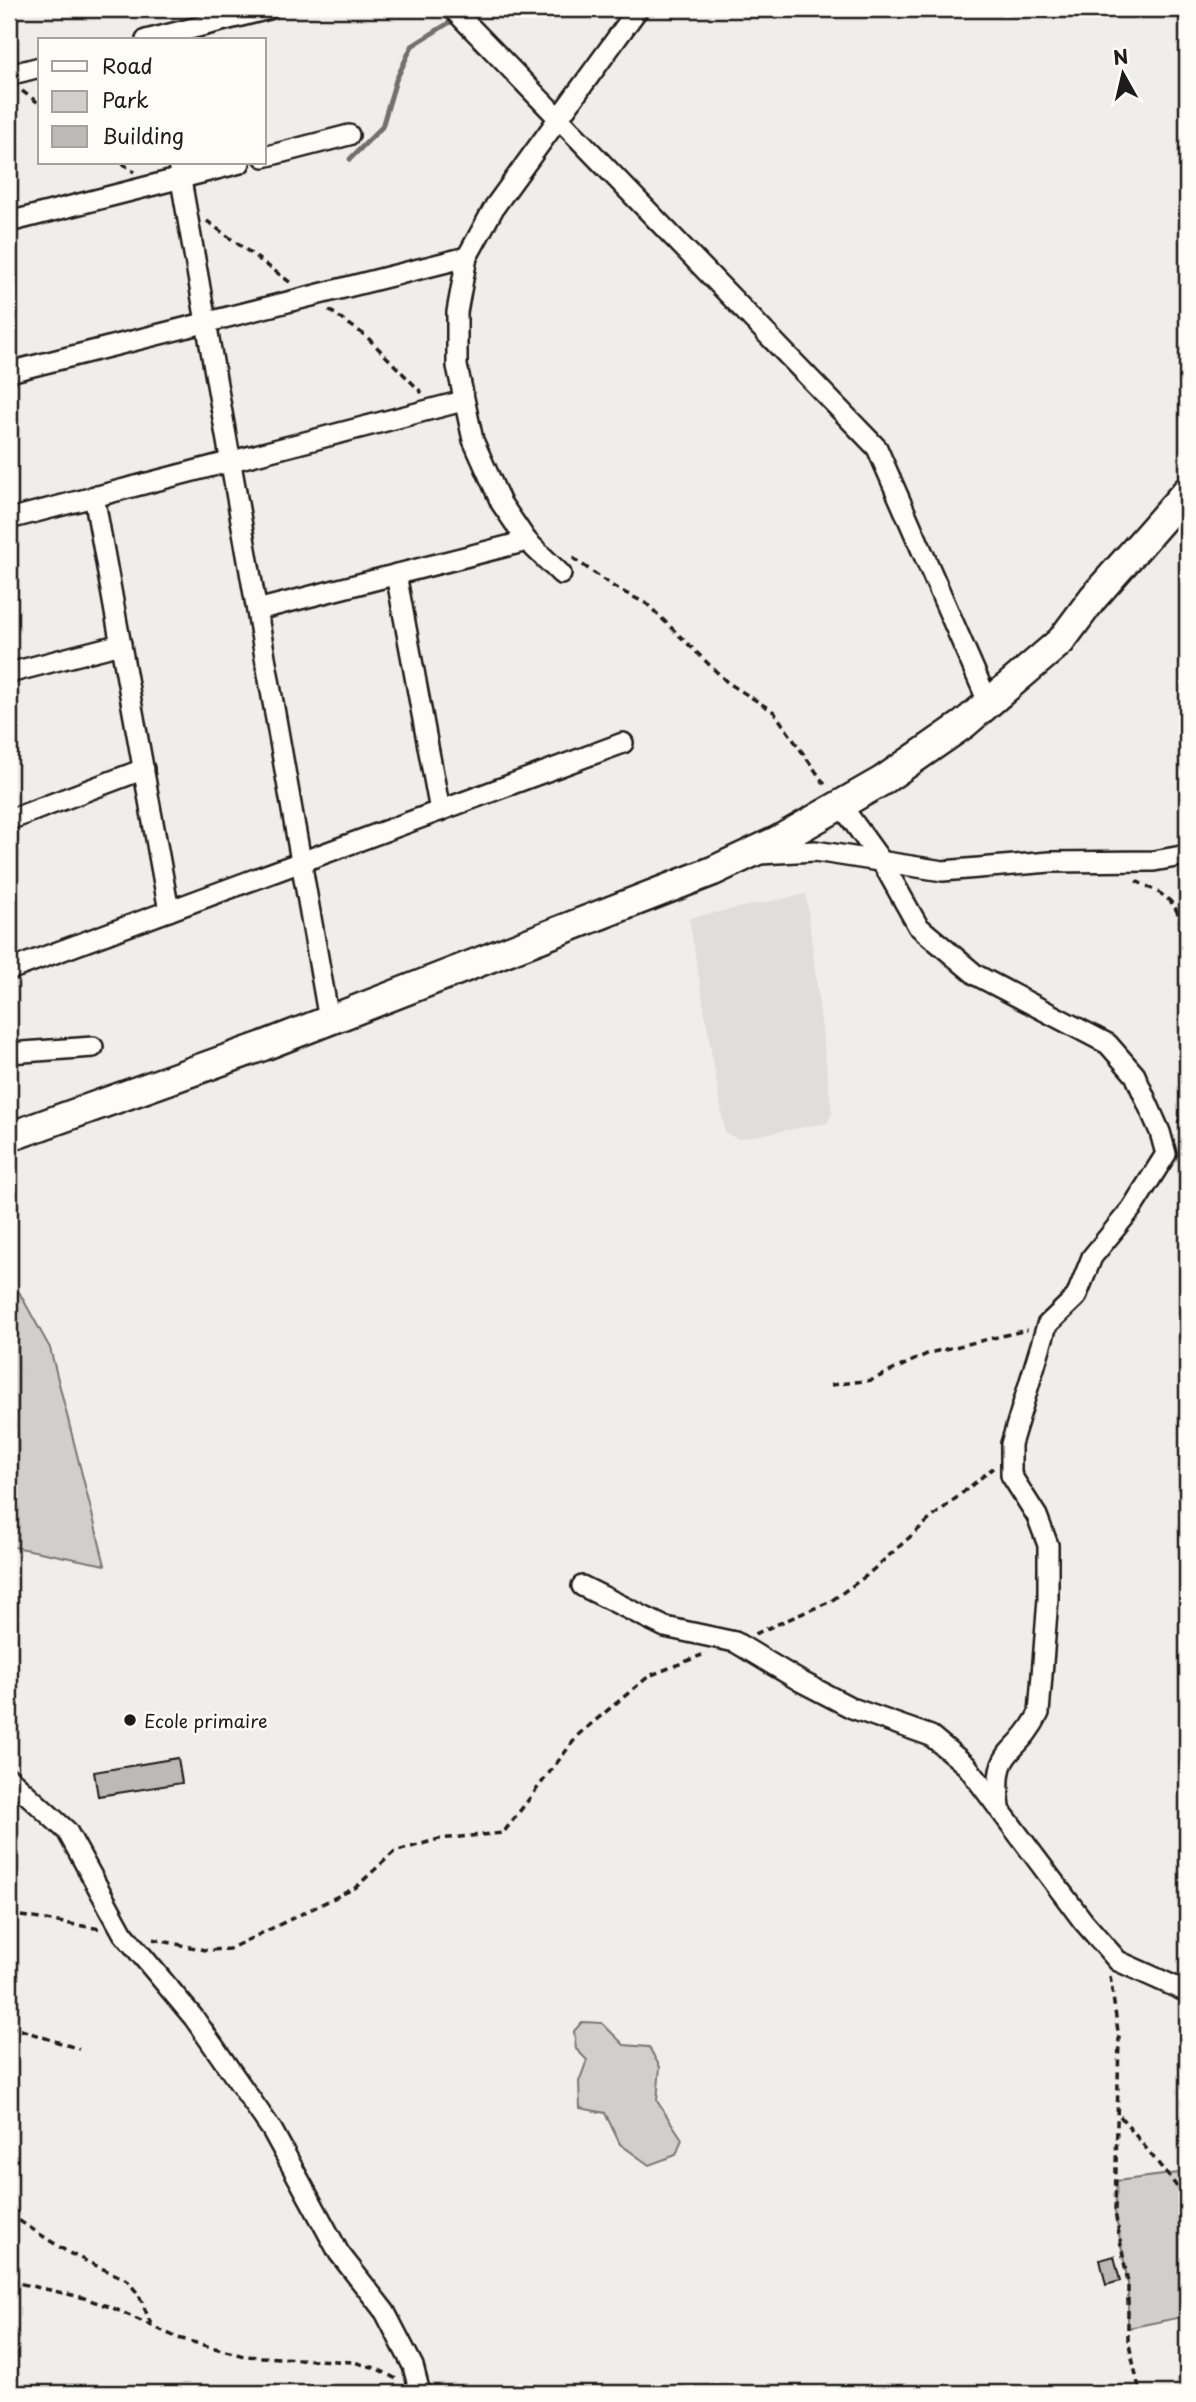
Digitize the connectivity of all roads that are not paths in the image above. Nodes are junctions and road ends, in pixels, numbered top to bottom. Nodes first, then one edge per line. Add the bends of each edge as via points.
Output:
1 (269, 9) edge
2 (453, 9) edge
3 (638, 9) edge
4 (157, 38) edge
5 (38, 68) edge
6 (14, 82) edge
7 (558, 117) junction
8 (349, 135) dead end
9 (266, 156) edge
10 (231, 164) edge
11 (179, 170) edge
12 (9, 222) edge
13 (467, 257) junction
14 (206, 323) junction
15 (9, 372) edge
16 (463, 401) junction
17 (231, 461) junction
18 (1187, 491) edge
19 (94, 496) junction
20 (9, 519) edge
21 (527, 541) junction
22 (396, 574) junction
23 (561, 575) dead end
24 (257, 610) junction
25 (121, 644) junction
26 (9, 673) edge
27 (989, 704) junction
28 (623, 743) dead end
29 (144, 769) junction
30 (841, 805) junction
31 (440, 811) junction
32 (9, 820) edge
33 (751, 855) junction
34 (1187, 855) edge
35 (302, 862) junction
36 (883, 862) junction
37 (169, 911) junction
38 (9, 970) edge
39 (329, 1020) junction
40 (93, 1047) dead end
41 (9, 1053) edge
42 (9, 1137) edge
43 (582, 1586) dead end
44 (9, 1778) edge
45 (1000, 1808) junction
46 (1187, 1992) edge
47 (420, 2393) edge

1 - 4 street
2 - 7 street
3 - 7 street
5 - 6 street
7 - 13 street via 495,206
7 - 27 street via 877,449
8 - 9 street
10 - 11 street
11 - 12 street
11 - 14 street
13 - 14 street
13 - 16 street via 457,312 457,366
14 - 15 street
14 - 17 street
16 - 17 street
16 - 21 street via 473,440 501,503
17 - 19 street
17 - 24 street
18 - 27 street via 1061,641
19 - 20 street
19 - 25 street
21 - 22 street
21 - 23 street
22 - 24 street
22 - 31 street
24 - 35 street
25 - 26 street
25 - 29 street
27 - 30 street
28 - 31 street
29 - 32 street
29 - 37 street
30 - 33 street
30 - 36 street
31 - 35 street
33 - 36 street via 815,851
33 - 39 street
34 - 36 street via 1154,861 1050,862 943,871
35 - 37 street
35 - 39 street
36 - 45 street via 918,926 976,975 1108,1044 1135,1075 1166,1154 1132,1208 1092,1257 1076,1297 1047,1325 1011,1444 1011,1475 1037,1516 1048,1545 1048,1599 1039,1713 1030,1730 1001,1759 997,1780
37 - 38 street
39 - 42 street
40 - 41 street
43 - 45 street via 665,1627 735,1642 852,1708 931,1736 967,1766
44 - 47 street via 67,1831 123,1933 194,2018 272,2130 339,2253 385,2312 413,2366
45 - 46 street via 1118,1961

